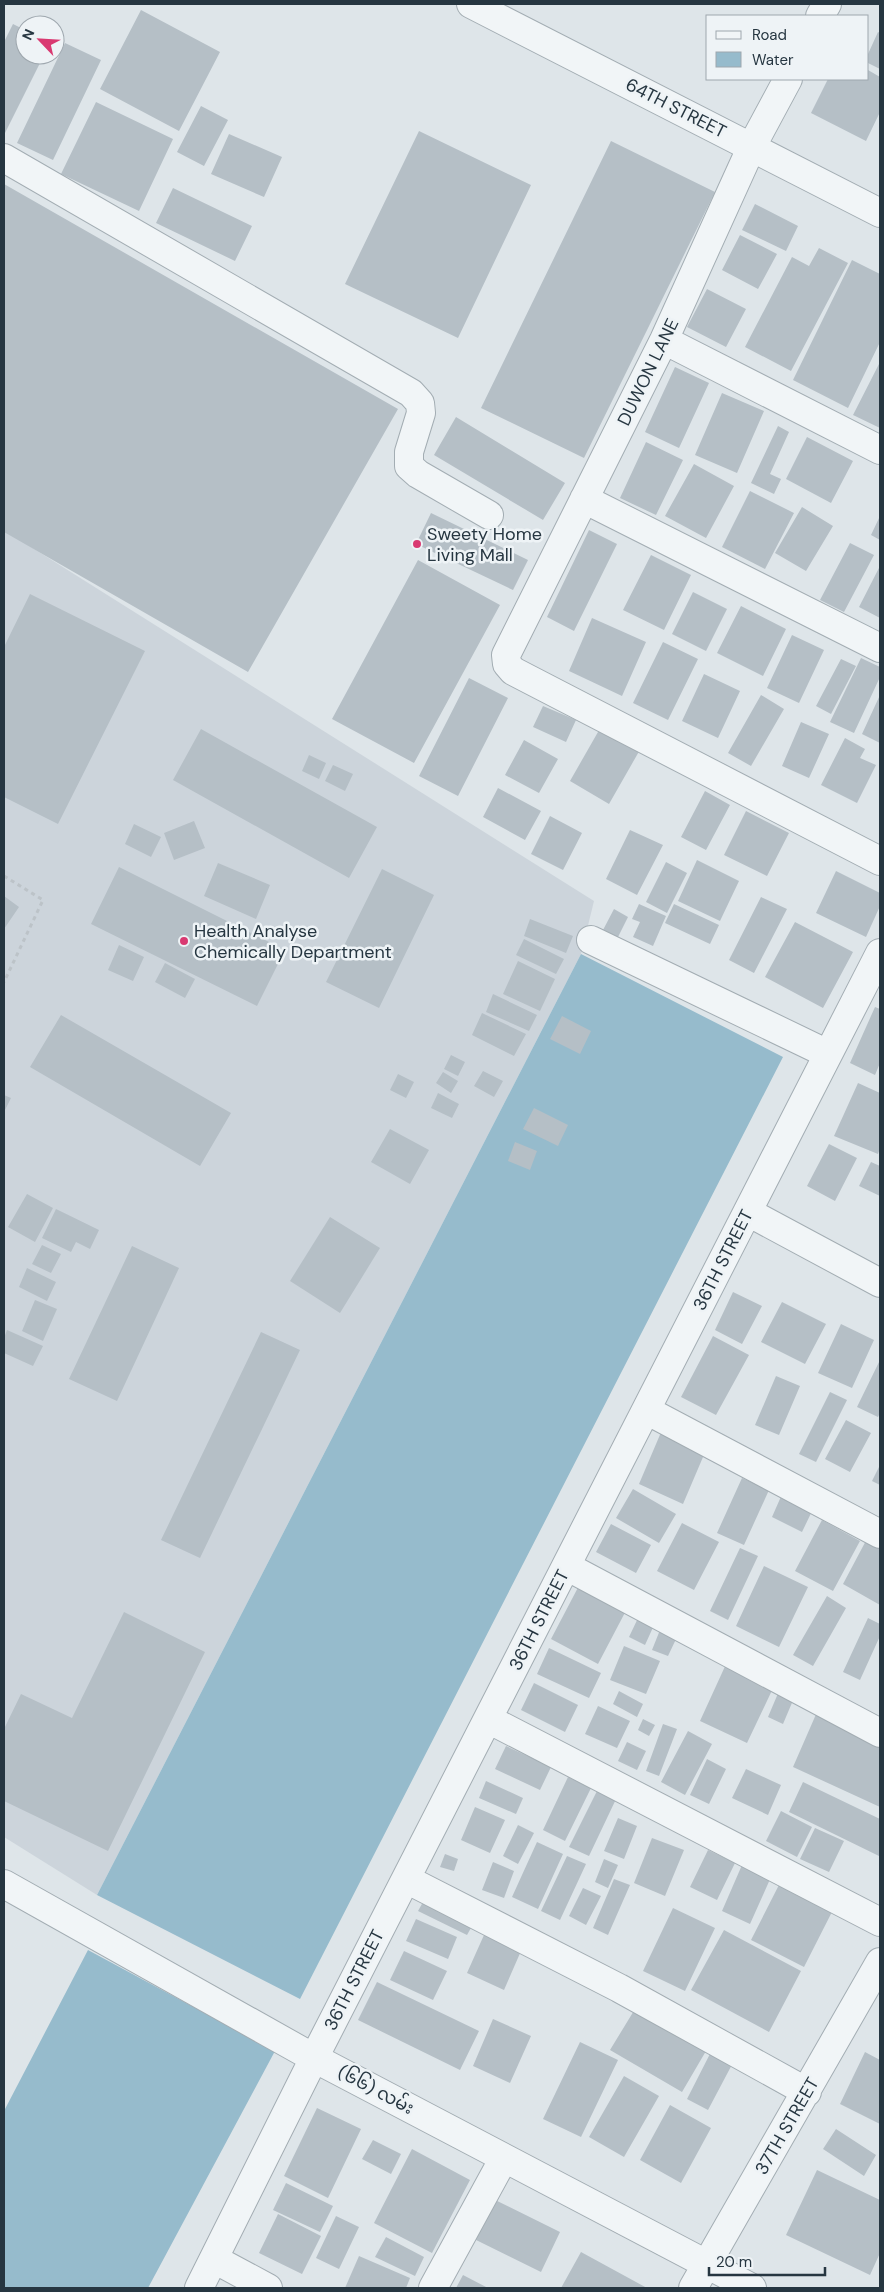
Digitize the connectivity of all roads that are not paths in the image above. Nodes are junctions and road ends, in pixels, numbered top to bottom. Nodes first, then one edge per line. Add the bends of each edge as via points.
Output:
1 (471, 4) edge
2 (827, 4) edge
3 (821, 15) edge
4 (787, 80) edge
5 (752, 146) junction
6 (4, 158) edge
7 (880, 213) edge
8 (664, 340) junction
9 (880, 450) edge
10 (584, 499) junction
11 (489, 515) dead end
12 (880, 648) edge
13 (880, 861) edge
14 (592, 940) dead end
15 (880, 953) edge
16 (828, 1054) junction
17 (748, 1212) junction
18 (880, 1283) edge
19 (646, 1410) junction
20 (880, 1534) edge
21 (566, 1566) junction
22 (488, 1719) junction
23 (880, 1733) edge
24 (406, 1879) junction
25 (4, 1884) edge
26 (880, 1922) edge
27 (880, 1962) edge
28 (314, 2058) junction
29 (807, 2092) junction
30 (504, 2158) junction
31 (214, 2259) junction
32 (708, 2265) junction
33 (199, 2288) edge
34 (268, 2288) edge
35 (433, 2288) edge
36 (693, 2288) edge
37 (752, 2288) edge

1 - 5 street, 64TH STREET
2 - 3 street
4 - 5 street, DUWON LANE
5 - 7 street, 64TH STREET
5 - 8 street, DUWON LANE
6 - 11 street via 411,393 420,403 422,412 409,452 409,466
8 - 9 street
8 - 10 street, DUWON LANE
10 - 12 street
10 - 13 street, DUWON LANE via 506,654 507,664 522,675
14 - 16 street
15 - 16 street, 36TH STREET
16 - 17 street, 36TH STREET
17 - 18 street
17 - 19 street, 36TH STREET
19 - 20 street
19 - 21 street, 36TH STREET
21 - 22 street, 36TH STREET
21 - 23 street
22 - 24 street, 36TH STREET
22 - 26 street
24 - 28 street, 36TH STREET
24 - 29 street via 619,1988
25 - 28 street, (၆၆) လမ်း
27 - 29 street, 37TH STREET
28 - 30 street, (၆၆) လမ်း
28 - 31 street, 36TH STREET
29 - 32 street, 37TH STREET
30 - 32 street, (၆၆) လမ်း
30 - 35 street
31 - 33 street, 36TH STREET
31 - 34 street
32 - 36 street, 37TH STREET
32 - 37 street, (၆၆) လမ်း

